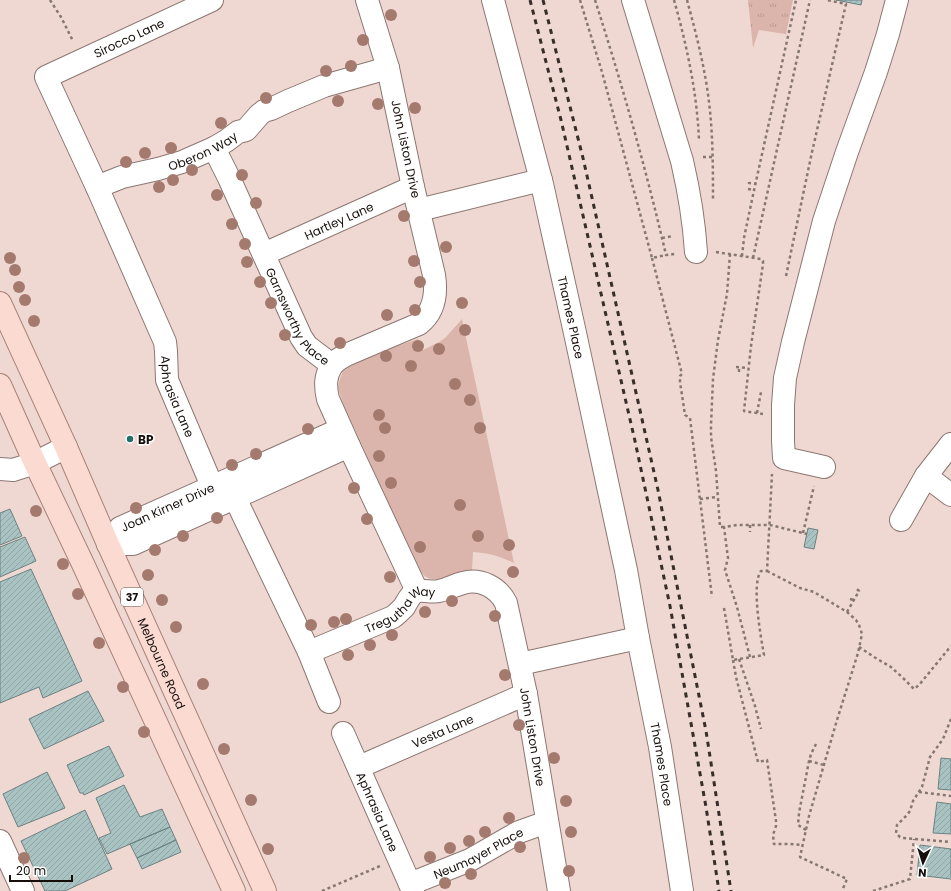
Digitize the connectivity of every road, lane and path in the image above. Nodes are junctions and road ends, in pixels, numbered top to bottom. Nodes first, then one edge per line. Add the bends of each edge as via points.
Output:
1 (50, 0) edge
2 (212, 0) edge
3 (367, 0) edge
4 (493, 0) edge
5 (580, 0) edge
6 (596, 0) edge
7 (633, 0) edge
8 (674, 0) edge
9 (688, 0) edge
10 (796, 0) edge
11 (810, 0) edge
12 (827, 0) edge
13 (897, 0) edge
14 (80, 60) junction
15 (388, 68) junction
16 (46, 77) joint
17 (700, 146) dead end
18 (214, 148) junction
19 (541, 180) junction
20 (749, 182) dead end
21 (756, 184) junction
22 (97, 187) junction
23 (413, 187) junction
24 (748, 189) dead end
25 (754, 190) junction
26 (713, 203) dead end
27 (419, 210) junction
28 (679, 235) dead end
29 (662, 238) junction
30 (696, 252) junction
31 (264, 254) junction
32 (730, 254) junction
33 (666, 255) junction
34 (742, 256) junction
35 (652, 258) junction
36 (753, 258) junction
37 (785, 278) dead end
38 (0, 303) edge
39 (332, 365) junction
40 (748, 368) junction
41 (739, 372) dead end
42 (0, 385) edge
43 (762, 386) dead end
44 (757, 413) junction
45 (767, 415) dead end
46 (345, 438) junction
47 (951, 444) edge
48 (66, 447) junction
49 (35, 463) junction
50 (0, 469) edge
51 (772, 471) dead end
52 (820, 474) joint
53 (926, 476) junction
54 (212, 486) junction
55 (951, 495) edge
56 (717, 497) junction
57 (235, 498) junction
58 (700, 499) junction
59 (901, 520) dead end
60 (750, 525) junction
61 (770, 526) junction
62 (724, 527) junction
63 (750, 532) dead end
64 (802, 533) junction
65 (806, 534) dead end
66 (108, 544) junction
67 (83, 564) junction
68 (767, 571) junction
69 (494, 588) joint
70 (857, 589) dead end
71 (417, 591) junction
72 (712, 596) dead end
73 (850, 599) dead end
74 (854, 600) junction
75 (724, 608) dead end
76 (847, 612) junction
77 (638, 638) junction
78 (951, 646) edge
79 (859, 647) junction
80 (309, 652) junction
81 (750, 657) junction
82 (739, 659) junction
83 (733, 660) junction
84 (520, 664) junction
85 (526, 694) junction
86 (329, 702) dead end
87 (951, 719) edge
88 (761, 729) dead end
89 (343, 733) dead end
90 (816, 744) dead end
91 (809, 761) junction
92 (824, 765) junction
93 (359, 767) junction
94 (918, 792) junction
95 (951, 796) edge
96 (547, 822) junction
97 (806, 830) junction
98 (914, 839) junction
99 (0, 841) edge
100 (951, 842) edge
101 (802, 845) junction
102 (399, 858) junction
103 (411, 887) edge
104 (23, 891) edge
105 (234, 891) edge
106 (265, 891) edge
107 (322, 891) edge
108 (559, 891) edge
109 (682, 891) edge
110 (842, 891) edge
111 (874, 891) edge

1 - 14 path via 62,17
2 - 14 street, Sirocco Lane
3 - 15 street, John Liston Drive
4 - 19 street, Thames Place
5 - 35 path
6 - 29 path
7 - 30 street via 687,180
8 - 17 path via 692,76
9 - 26 path via 709,101
10 - 21 path
11 - 36 path
12 - 37 path via 846,4
13 - 52 street via 876,72 824,221 785,378 784,458
14 - 16 street, Sirocco Lane
15 - 18 street, Oberon Way via 324,86 264,110 248,129
15 - 23 street, John Liston Drive
16 - 22 street, Aphrasia Lane
18 - 22 street, Oberon Way via 173,165 122,177
18 - 31 street, Garnsworthy Place
19 - 27 street
19 - 77 street, Thames Place via 625,562
20 - 21 path
21 - 25 path
22 - 54 street, Aphrasia Lane via 165,342 168,380
23 - 27 street, John Liston Drive
23 - 31 street, Hartley Lane
24 - 25 path
25 - 34 path
27 - 39 street, John Liston Drive via 434,275 434,300 429,313 414,327 346,355
28 - 29 path
29 - 33 path
30 - 32 path
30 - 33 path
31 - 39 street, Garnsworthy Place via 303,341
32 - 34 path
32 - 56 path via 728,285 713,379 710,431
33 - 35 path
34 - 36 path
35 - 58 path via 682,374 680,382 685,415 690,418
36 - 40 path via 762,260 763,264
38 - 48 main road, Melbourne Road / 37
39 - 46 street, Garnsworthy Place via 327,376 326,392
40 - 41 path via 738,368
40 - 44 path via 744,411
42 - 49 main road, 37
43 - 44 path
44 - 45 path
46 - 54 street, Joan Kirner Drive
46 - 57 street, Joan Kirner Drive
46 - 71 street, Garnsworthy Place
47 - 53 street
48 - 49 street
48 - 66 main road, Melbourne Road / 37
49 - 50 street via 13,470
49 - 67 main road, 37
51 - 61 path
52 - 64 path
53 - 55 street
53 - 59 street
54 - 57 street
54 - 66 street, Joan Kirner Drive via 120,528
56 - 58 path
56 - 62 path via 720,527
57 - 66 street, Joan Kirner Drive via 133,544
57 - 80 street
58 - 72 path
60 - 61 path
60 - 62 path
60 - 63 path
61 - 64 path
61 - 68 path
62 - 81 path via 728,558 725,568
64 - 65 path
66 - 67 main road
66 - 106 main road, Melbourne Road / 37
67 - 105 main road, 37
68 - 76 path via 800,588 814,592
68 - 81 path via 759,573 757,587 764,655
69 - 71 street, Tregutha Way via 481,582 468,582 436,592
69 - 84 street, John Liston Drive via 506,603
70 - 74 path via 859,591
71 - 80 street, Tregutha Way via 393,617
73 - 74 path
74 - 76 path
75 - 83 path
76 - 79 path via 856,620 861,630
77 - 84 street
77 - 109 street, Thames Place via 660,746
78 - 79 path via 914,689 891,667
79 - 92 path
80 - 86 street
81 - 82 path
82 - 83 path
82 - 88 path
83 - 101 path via 758,762 767,760 776,821 774,844
84 - 85 street, John Liston Drive
85 - 93 street, Vesta Lane
85 - 96 street, John Liston Drive
87 - 94 path via 943,739 930,757
89 - 93 street, Aphrasia Lane
90 - 91 path
91 - 92 path
91 - 97 path via 798,825
92 - 97 path
93 - 102 street, Aphrasia Lane
94 - 95 path
94 - 98 path via 910,811 896,825 896,833 900,837
96 - 103 street, Neumayer Place via 519,832 470,860
96 - 108 street, John Liston Drive
97 - 101 path
98 - 100 path
98 - 111 path via 910,879
99 - 104 street
101 - 110 path via 800,856 847,879
102 - 103 street, Aphrasia Lane
102 - 107 path

